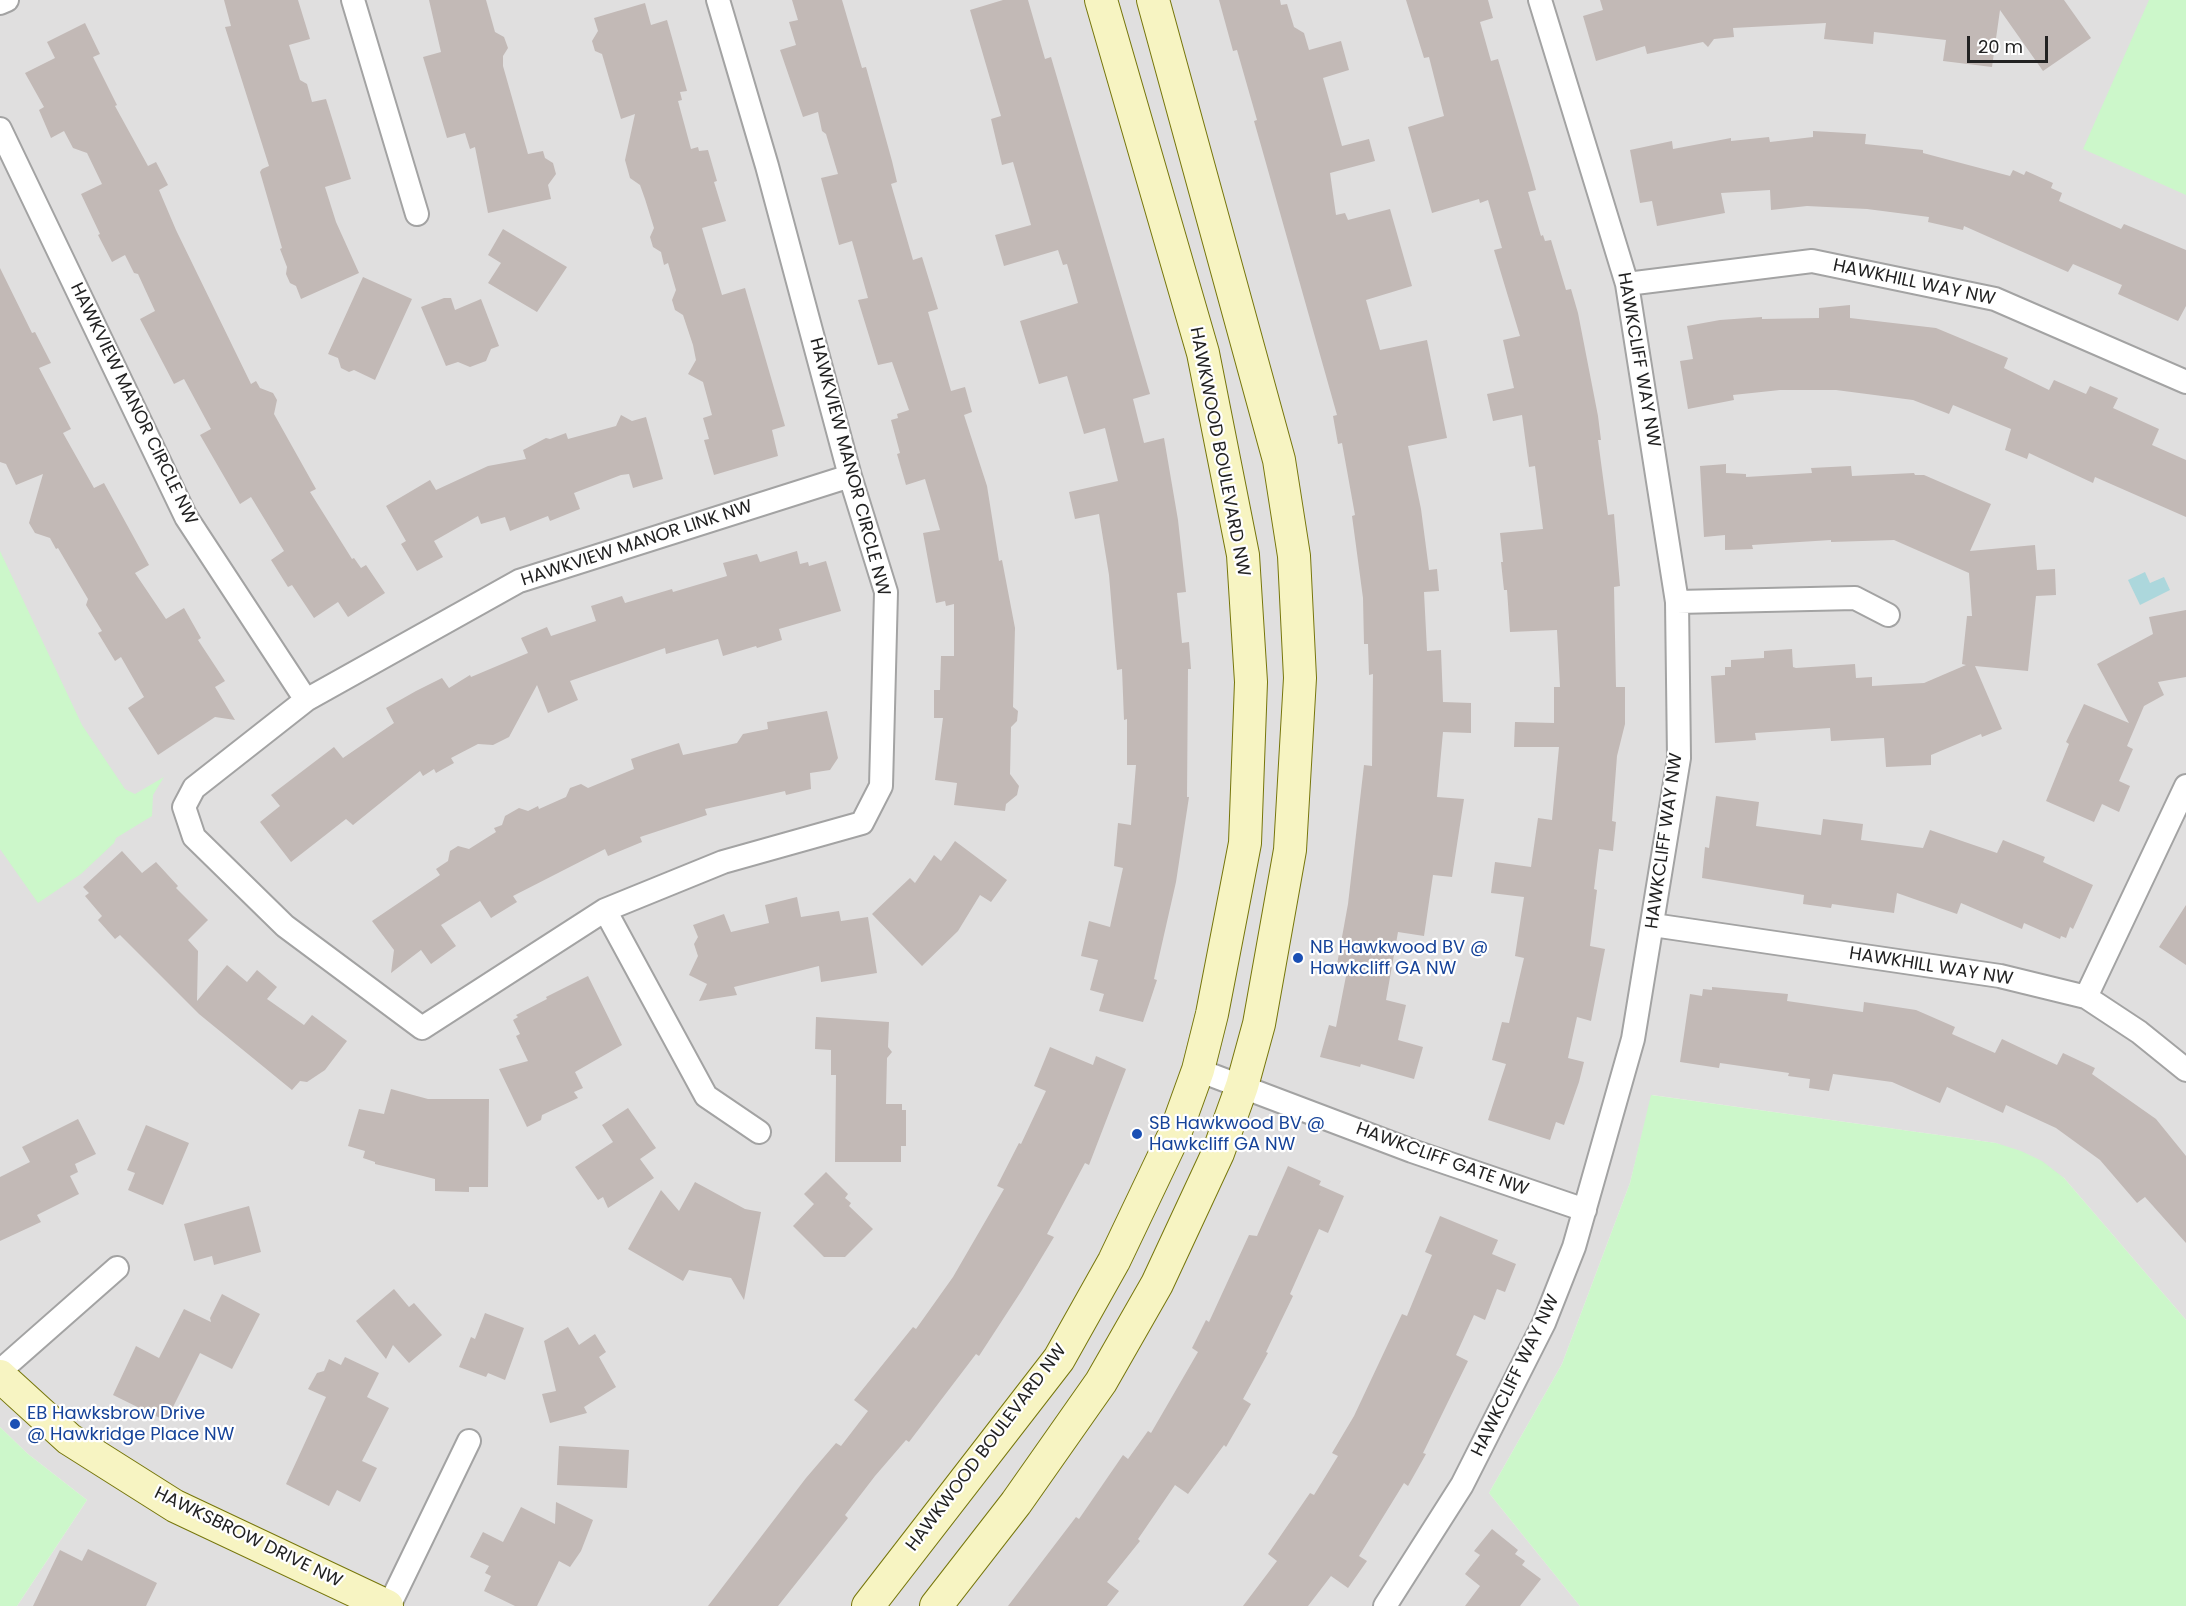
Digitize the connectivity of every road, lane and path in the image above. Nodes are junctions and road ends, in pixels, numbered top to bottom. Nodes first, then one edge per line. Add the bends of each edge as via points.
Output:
1 (7, 0) edge
2 (353, 0) edge
3 (718, 0) edge
4 (1101, 0) edge
5 (1153, 0) edge
6 (1540, 0) edge
7 (0, 3) edge
8 (0, 129) edge
9 (417, 214) dead end
10 (1627, 284) junction
11 (1246, 344) junction
12 (1203, 353) junction
13 (2186, 382) edge
14 (850, 476) junction
15 (1677, 602) junction
16 (1888, 615) dead end
17 (306, 700) junction
18 (2186, 786) edge
19 (605, 910) junction
20 (1653, 925) junction
21 (2086, 997) junction
22 (1198, 1070) junction
23 (2186, 1070) edge
24 (1242, 1086) junction
25 (759, 1132) dead end
26 (1585, 1210) junction
27 (117, 1268) dead end
28 (0, 1371) edge
29 (0, 1376) edge
30 (469, 1441) dead end
31 (388, 1606) edge
32 (868, 1606) edge
33 (936, 1606) edge
34 (1385, 1606) edge

1 - 7 street
2 - 9 street
3 - 14 street, HAWKVIEW MANOR CIRCLE NW
4 - 12 street, HAWKWOOD BOULEVARD NW
5 - 11 street
6 - 10 street, HAWKCLIFF WAY NW
8 - 17 street, HAWKVIEW MANOR CIRCLE NW via 186,517
10 - 13 street, HAWKHILL WAY NW via 1812,261 1995,299
10 - 15 street, HAWKCLIFF WAY NW
11 - 12 street
11 - 24 street via 1279,460 1294,556 1300,678 1290,850 1259,1024
12 - 22 street, HAWKWOOD BOULEVARD NW via 1243,555 1251,682 1245,843
14 - 17 street, HAWKVIEW MANOR LINK NW via 519,581
14 - 19 street, HAWKVIEW MANOR CIRCLE NW via 886,592 881,786 862,823 723,862
15 - 16 street via 1855,598
15 - 20 street, HAWKCLIFF WAY NW via 1679,758
17 - 19 street, HAWKVIEW MANOR CIRCLE NW via 194,788 184,807 194,837 285,926 422,1028
18 - 21 street
19 - 25 street via 706,1096
20 - 21 street, HAWKHILL WAY NW via 2000,976
20 - 26 street, HAWKCLIFF WAY NW via 1633,1040
21 - 23 street, HAWKHILL WAY NW
22 - 24 street, HAWKCLIFF GATE NW
22 - 32 street, HAWKWOOD BOULEVARD NW via 1176,1131 1128,1231 1059,1359
24 - 26 street, HAWKCLIFF GATE NW
24 - 33 street via 1218,1153 1162,1274 1101,1382 1016,1503
26 - 34 street, HAWKCLIFF WAY NW via 1539,1334 1462,1485
27 - 28 street
29 - 31 street, HAWKSBROW DRIVE NW via 69,1439 176,1506
30 - 31 street

